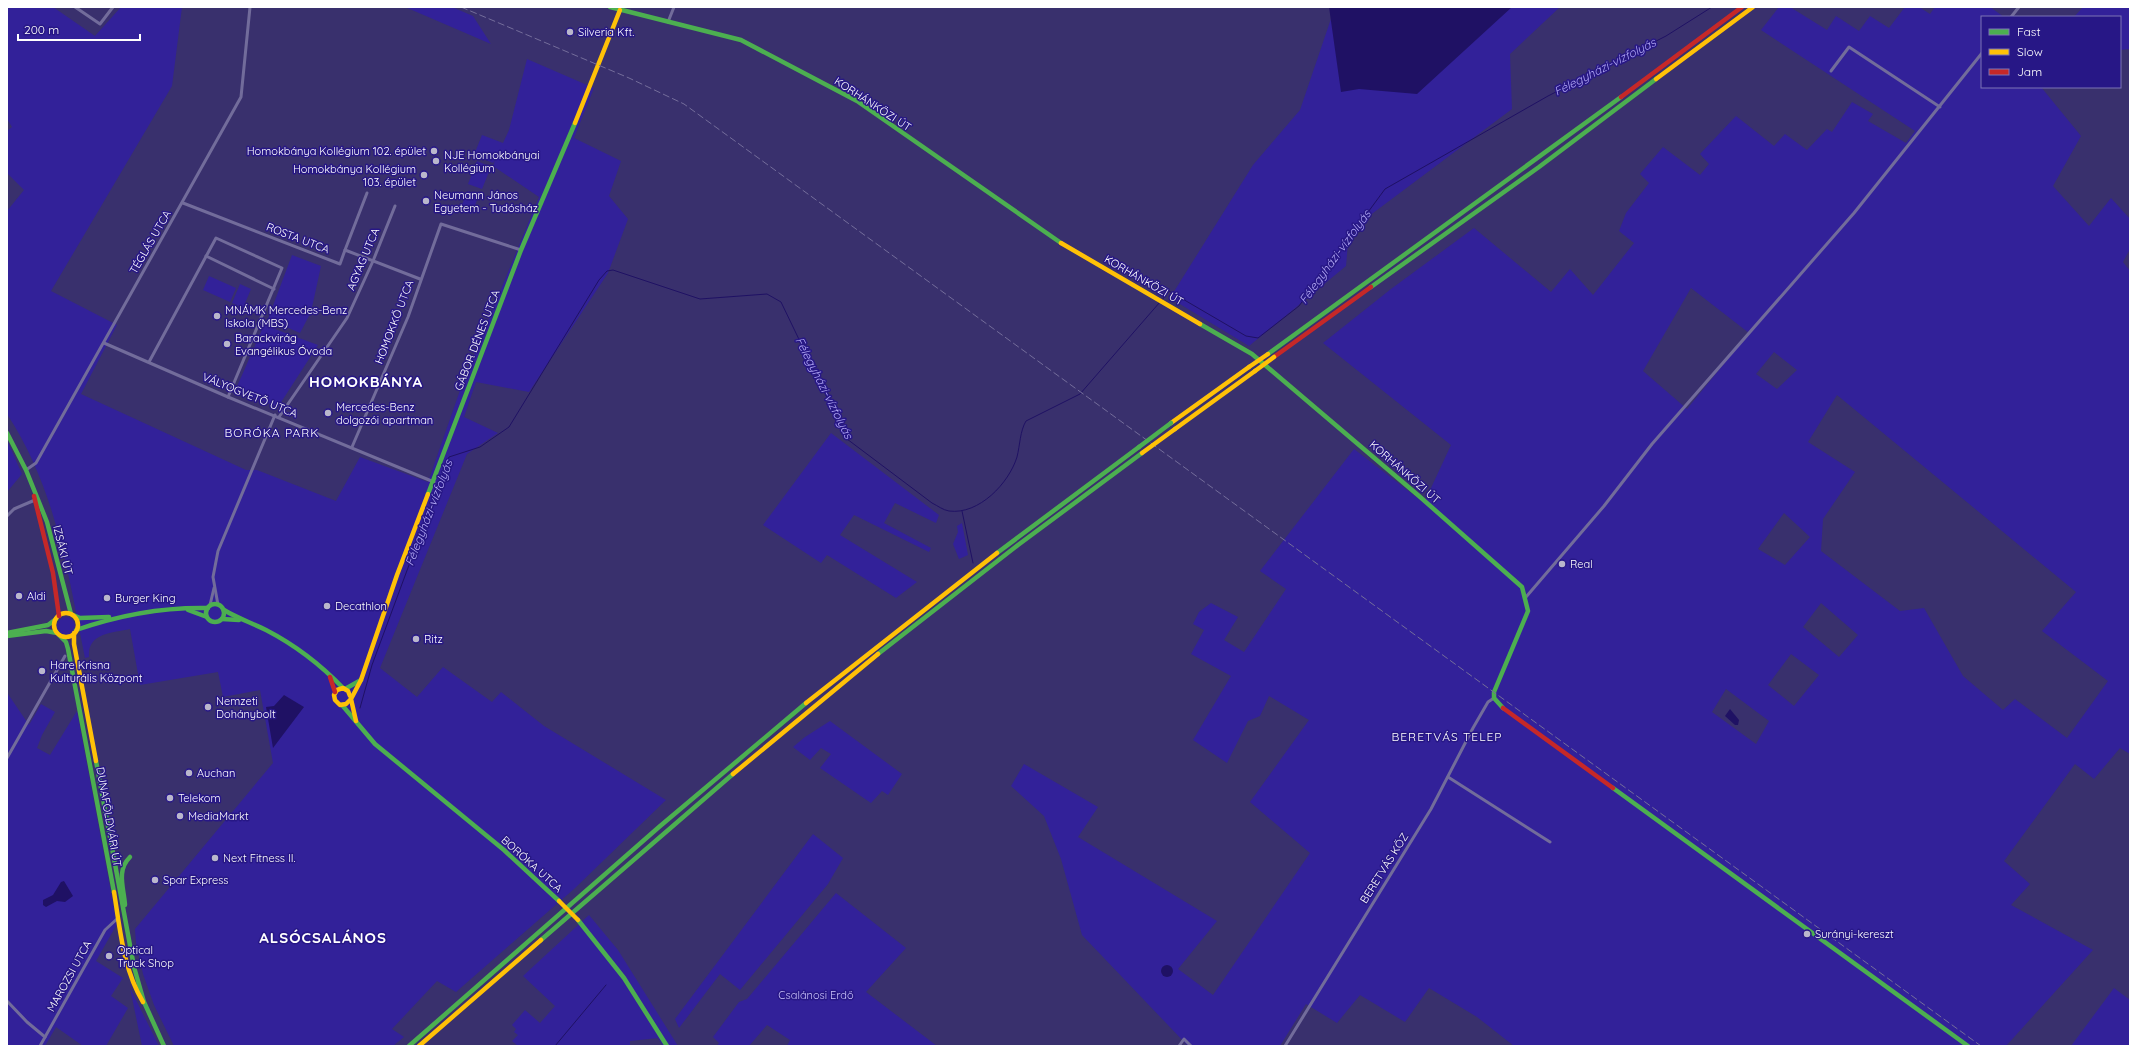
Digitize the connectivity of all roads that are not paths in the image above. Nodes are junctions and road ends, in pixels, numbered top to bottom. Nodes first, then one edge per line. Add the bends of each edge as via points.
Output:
1 (75, 7) edge
2 (113, 7) edge
3 (250, 7) edge
4 (610, 7) edge
5 (674, 7) edge
6 (1742, 7) edge
7 (1753, 7) edge
8 (2019, 7) edge
9 (620, 10) junction
10 (2012, 16) edge
11 (668, 22) junction
12 (1981, 54) edge
13 (1831, 71) dead end
14 (1940, 107) junction
15 (367, 193) dead end
16 (183, 202) junction
17 (394, 206) dead end
18 (345, 250) junction
19 (521, 250) junction
20 (206, 256) junction
21 (373, 261) junction
22 (420, 279) junction
23 (274, 289) junction
24 (104, 343) junction
25 (149, 362) junction
26 (228, 397) junction
27 (277, 416) junction
28 (7, 433) edge
29 (352, 447) junction
30 (26, 470) junction
31 (434, 482) junction
32 (34, 491) junction
33 (35, 500) junction
34 (7, 516) edge
35 (214, 586) junction
36 (1526, 597) junction
37 (218, 605) junction
38 (209, 607) junction
39 (184, 609) junction
40 (224, 610) junction
41 (72, 615) junction
42 (113, 617) junction
43 (207, 617) junction
44 (57, 618) junction
45 (222, 619) junction
46 (244, 621) junction
47 (75, 632) junction
48 (7, 633) edge
49 (58, 634) junction
50 (7, 636) edge
51 (65, 656) dead end
52 (326, 670) junction
53 (360, 680) junction
54 (344, 689) junction
55 (335, 692) junction
56 (350, 698) junction
57 (1494, 698) junction
58 (342, 705) junction
59 (356, 721) junction
60 (7, 758) edge
61 (1448, 777) junction
62 (1550, 842) dead end
63 (130, 857) dead end
64 (121, 897) junction
65 (124, 914) junction
66 (118, 918) junction
67 (7, 1001) edge
68 (144, 1002) junction
69 (45, 1036) junction
70 (162, 1045) edge
71 (40, 1046) edge
72 (408, 1046) edge
73 (419, 1046) edge
74 (667, 1046) edge
75 (1179, 1046) edge
76 (1191, 1046) edge
77 (1285, 1046) edge
78 (1968, 1046) edge

1 - 2 street via 98,23 102,23
3 - 16 street, TÉGLÁS UTCA via 241,96
4 - 9 main road, KORHÁNKÖZI ÚT
5 - 11 street
6 - 72 main road, bridge via 1547,153 1249,367 972,571 809,700
7 - 73 main road, bridge via 1539,167 1274,357 975,577 813,706
8 - 10 street
9 - 11 main road, KORHÁNKÖZI ÚT
9 - 19 main road, GÁBOR DÉNES UTCA via 590,90
11 - 36 main road, KORHÁNKÖZI ÚT via 741,40 850,97 1056,240 1242,347 1269,367 1514,578
12 - 14 street
13 - 14 street via 1849,47
14 - 36 street via 1854,214 1652,444 1604,506
15 - 18 street
16 - 18 street, ROSTA UTCA via 340,264
16 - 24 street, TÉGLÁS UTCA
17 - 21 street, AGYAG UTCA
18 - 21 street, ROSTA UTCA
19 - 22 street, HOMOKKŐ UTCA via 441,224
19 - 31 main road, GÁBOR DÉNES UTCA
20 - 23 street
20 - 23 street via 216,238 282,268
20 - 25 street
21 - 22 street, ROSTA UTCA
21 - 27 street, AGYAG UTCA via 347,318
22 - 29 street, HOMOKKŐ UTCA via 408,317
23 - 26 street
24 - 25 street, VÁLYOGVETŐ UTCA
24 - 30 street, TÉGLÁS UTCA via 36,463
25 - 26 street, VÁLYOGVETŐ UTCA
26 - 27 street, VÁLYOGVETŐ UTCA
27 - 29 street, VÁLYOGVETŐ UTCA
27 - 35 street, AGYAG UTCA via 221,541 213,571
28 - 30 main road, IZSÁKI ÚT
29 - 31 street, VÁLYOGVETŐ UTCA
30 - 32 main road, IZSÁKI ÚT
31 - 53 main road, GÁBOR DÉNES UTCA via 397,575
32 - 33 main road, IZSÁKI ÚT
32 - 41 main road, IZSÁKI ÚT via 47,522
33 - 34 street via 14,509
33 - 44 main road, IZSÁKI ÚT via 53,573 59,606
35 - 37 street
35 - 38 street
36 - 57 main road via 1526,616 1494,692
37 - 38 main road
37 - 40 main road
38 - 39 main road
38 - 43 main road
39 - 42 main road
39 - 43 main road
40 - 45 main road
40 - 46 main road
41 - 42 main road via 80,618
41 - 44 main road via 65,613
41 - 47 main road via 77,622
42 - 47 main road
43 - 45 main road via 214,622
44 - 48 main road via 48,625
44 - 49 main road via 54,626
45 - 46 main road
46 - 52 main road via 291,644
47 - 49 main road via 68,636
47 - 64 main road, DUNAFÖLDVÁRI ÚT via 74,644
49 - 50 main road via 46,631
49 - 66 main road, DUNAFÖLDVÁRI ÚT via 68,649
51 - 60 street
52 - 54 main road
52 - 55 main road via 334,683
53 - 54 main road
53 - 56 main road, GÁBOR DÉNES UTCA
54 - 55 main road
54 - 56 main road
55 - 58 main road via 335,700
56 - 58 main road via 347,704
56 - 59 main road, BORÓKA UTCA
57 - 61 street, BERETVÁS KÖZ via 1484,709
57 - 78 main road via 1499,705
58 - 59 main road, BORÓKA UTCA
59 - 74 main road, BORÓKA UTCA, bridge via 375,744 504,850 578,920 624,978
61 - 62 street
61 - 77 street, BERETVÁS KÖZ via 1431,809
63 - 65 main road via 124,862 121,871 126,903
64 - 65 main road, DUNAFÖLDVÁRI ÚT
64 - 66 main road
65 - 68 main road, DUNAFÖLDVÁRI ÚT via 134,968
66 - 68 main road, DUNAFÖLDVÁRI ÚT via 133,982
66 - 69 street, MAROZSI UTCA via 105,930
67 - 69 street
68 - 70 main road, DUNAFÖLDVÁRI ÚT
69 - 71 street, MAROZSI UTCA
75 - 76 street via 1184,1039

